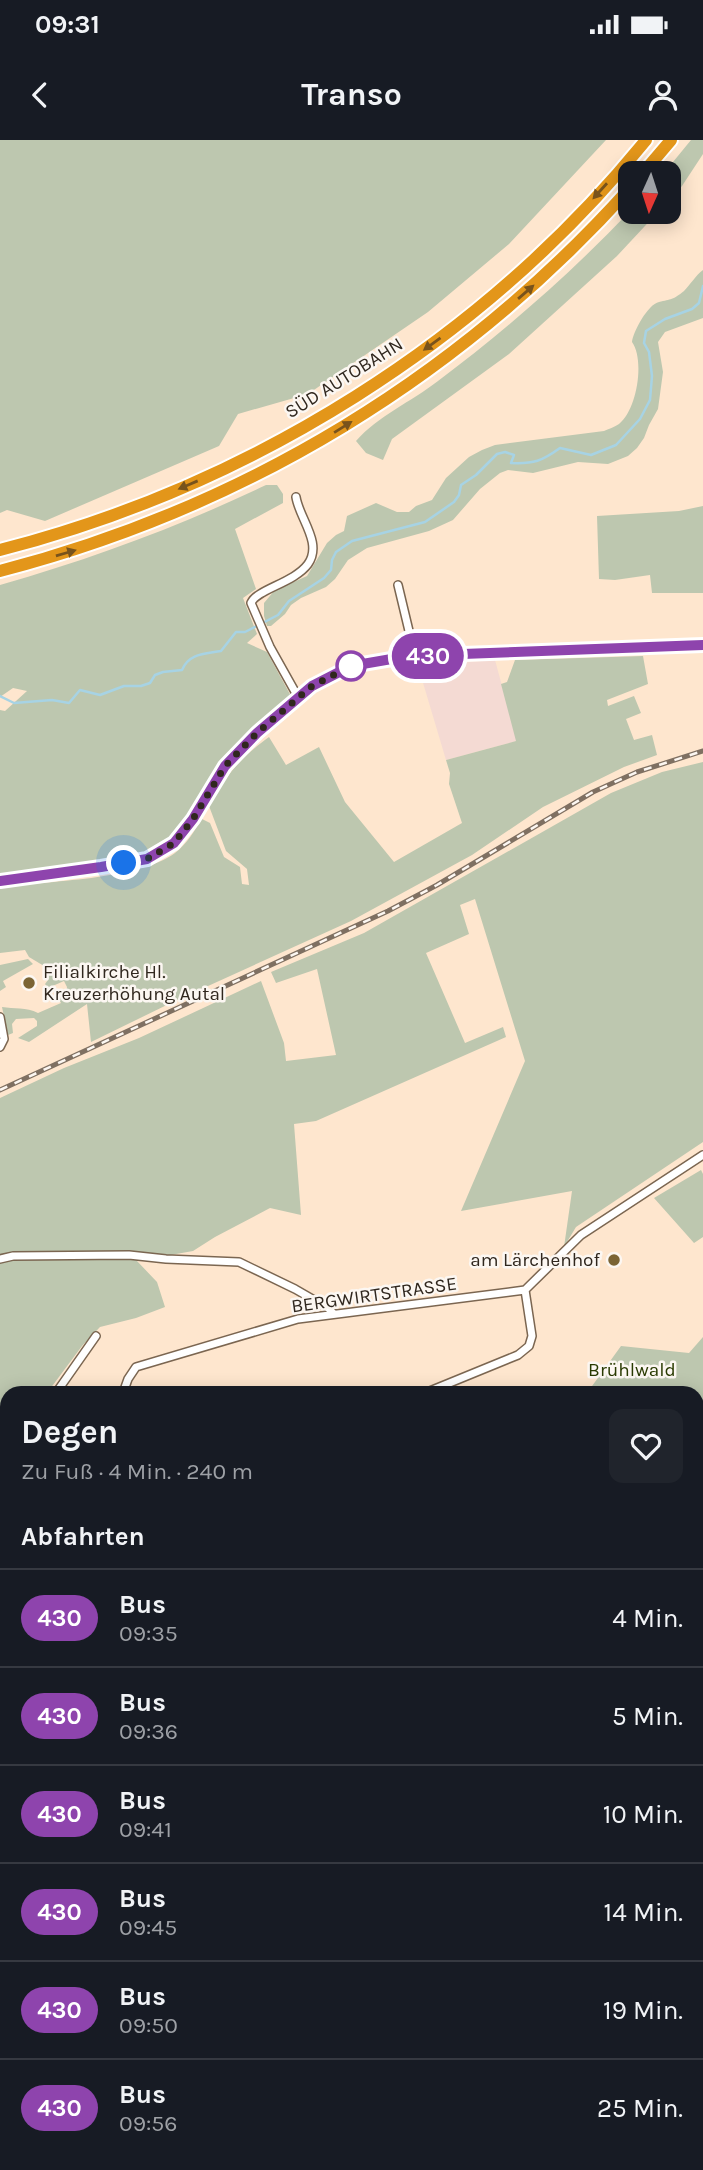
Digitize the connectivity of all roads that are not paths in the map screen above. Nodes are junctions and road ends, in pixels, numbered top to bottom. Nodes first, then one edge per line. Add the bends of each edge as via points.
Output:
1 (646, 140) edge
2 (671, 140) edge
3 (653, 161) edge
4 (618, 202) edge
5 (296, 497) dead end
6 (0, 550) edge
7 (0, 571) edge
8 (398, 585) dead end
9 (703, 645) edge
10 (415, 656) junction
11 (299, 697) junction
12 (0, 881) edge
13 (0, 1017) edge
14 (0, 1047) edge
15 (703, 1155) edge
16 (0, 1259) edge
17 (525, 1290) junction
18 (333, 1313) junction
19 (96, 1336) dead end
20 (61, 1386) edge
21 (126, 1386) edge
22 (442, 1386) edge

1 -> 6 highway, SÜD AUTOBAHN via 516,276 387,376 274,443 192,483 95,522
2 - 3 highway
7 -> 4 highway, SÜD AUTOBAHN via 101,541 200,502 350,422 458,348 528,291
5 - 11 street via 313,542 313,556 299,574 251,603
8 - 10 street
9 - 10 main road
10 - 11 main road via 351,666
11 - 12 main road via 225,766 174,843 147,859
13 - 14 street via 4,1039
15 - 17 street via 581,1236
16 - 18 street via 129,1255 239,1262
17 - 18 street, BERGWIRTSTRASSE
17 - 22 street via 532,1336 529,1346 519,1355
18 - 21 street, BERGWIRTSTRASSE via 136,1367
19 - 20 street

